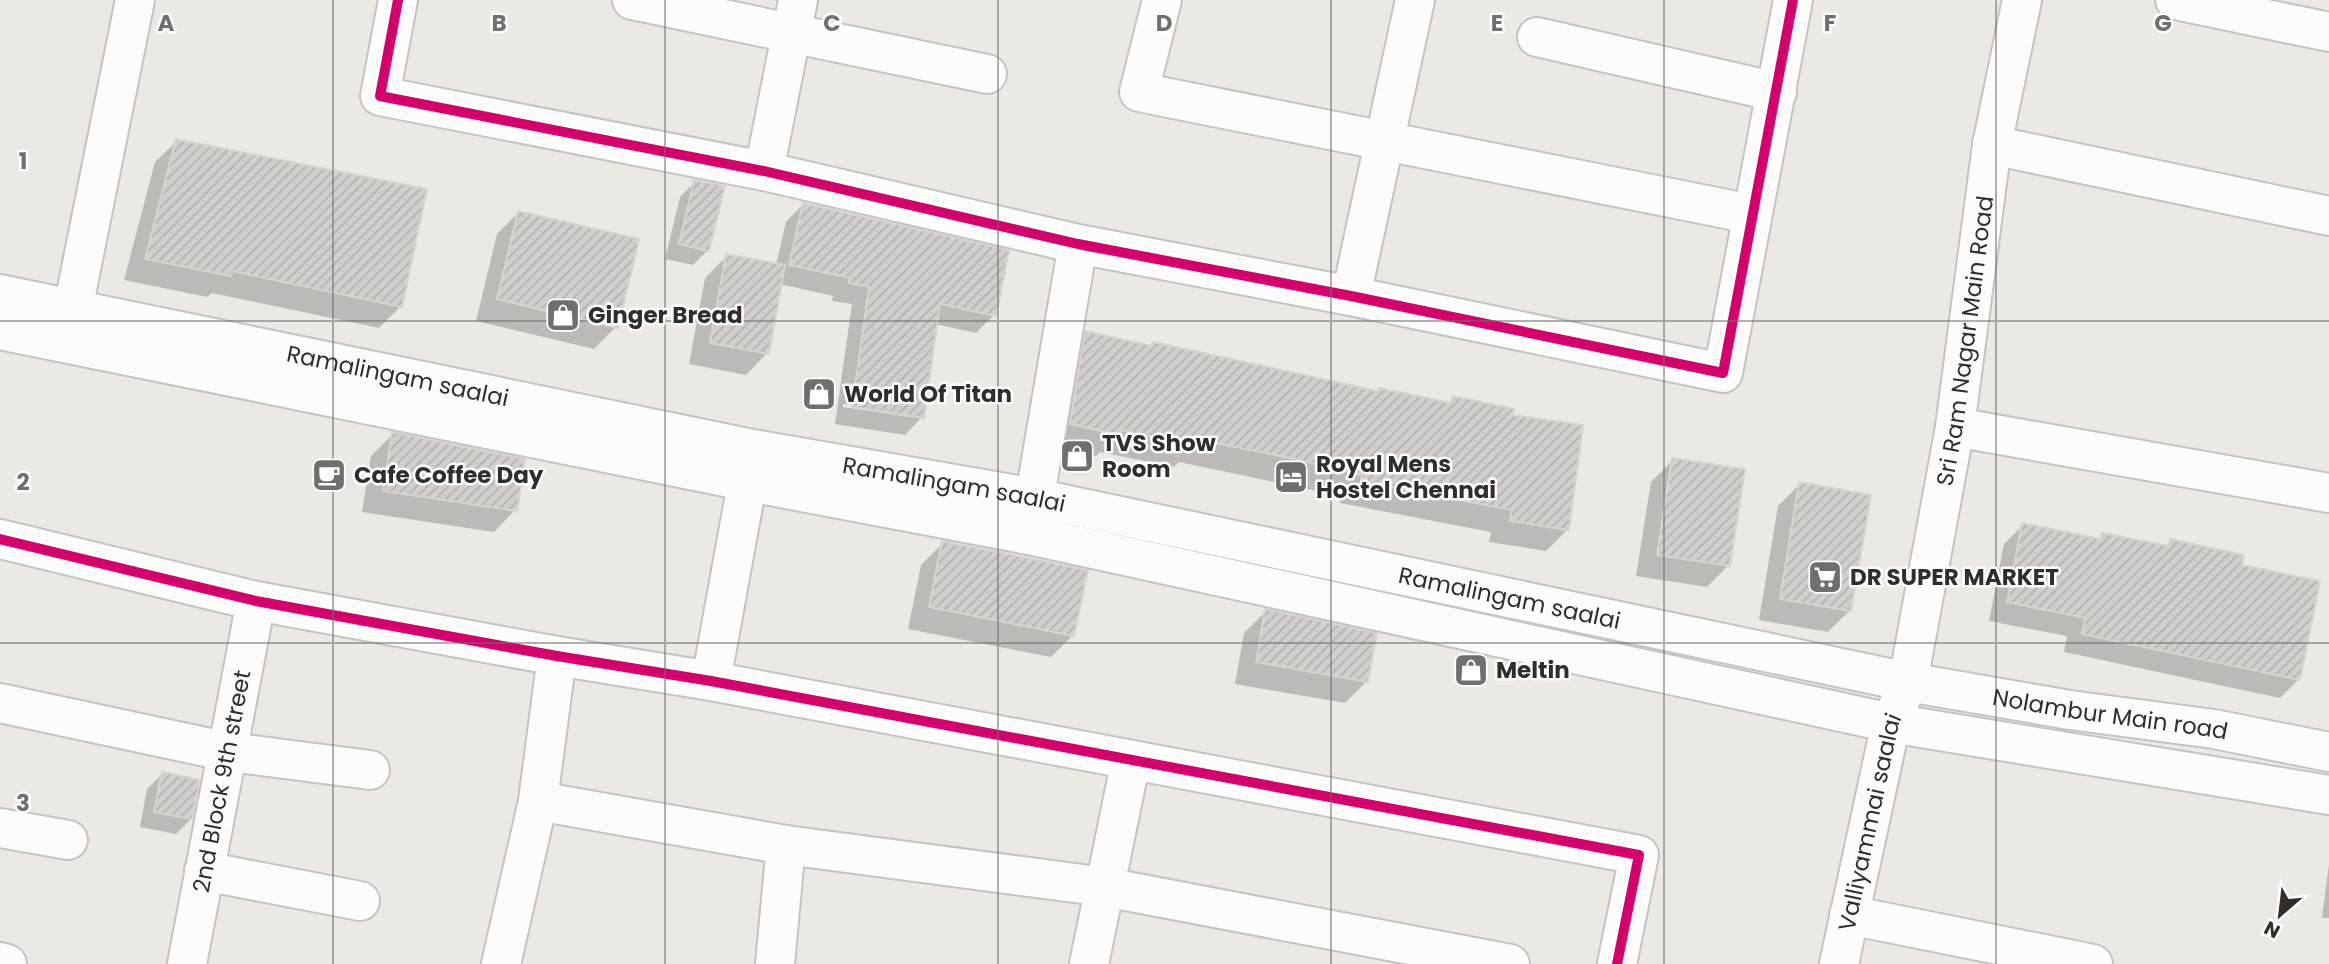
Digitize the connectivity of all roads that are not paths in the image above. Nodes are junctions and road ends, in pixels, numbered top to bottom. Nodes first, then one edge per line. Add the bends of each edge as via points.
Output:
1 (135, 0) edge
2 (398, 0) edge
3 (632, 0) edge
4 (1162, 0) edge
5 (1415, 0) edge
6 (1793, 0) edge
7 (2022, 0) edge
8 (2175, 0) edge
9 (795, 17) edge
10 (2329, 33) edge
11 (1537, 37) dead end
12 (987, 74) dead end
13 (1777, 92) junction
14 (1385, 141) junction
15 (1992, 145) junction
16 (764, 171) junction
17 (1751, 214) junction
18 (2329, 216) edge
19 (1078, 244) junction
20 (0, 295) edge
21 (1351, 296) junction
22 (69, 327) junction
23 (0, 330) edge
24 (1955, 426) junction
25 (751, 465) junction
26 (2329, 493) edge
27 (1032, 516) junction
28 (0, 538) edge
29 (1313, 555) junction
30 (1308, 594) junction
31 (256, 601) junction
32 (557, 656) junction
33 (711, 681) junction
34 (1908, 682) junction
35 (0, 704) edge
36 (1891, 723) junction
37 (2321, 750) edge
38 (229, 752) junction
39 (1131, 760) junction
40 (370, 770) dead end
41 (2329, 795) edge
42 (538, 801) junction
43 (0, 828) edge
44 (68, 840) dead end
45 (786, 845) junction
46 (205, 871) junction
47 (1105, 887) junction
48 (360, 901) dead end
49 (1849, 915) junction
50 (1987, 954) edge
51 (0, 962) edge
52 (7, 964) edge
53 (187, 964) edge
54 (501, 964) edge
55 (775, 964) edge
56 (1090, 964) edge
57 (1510, 964) edge
58 (1617, 964) edge
59 (1839, 964) edge
60 (2093, 964) edge

1 - 22 street
2 - 16 street via 380,96
3 - 9 street
4 - 14 street via 1139,92
5 - 14 street
6 - 13 street
7 - 15 street, Sri Ram Nagar Main Road
8 - 10 street
9 - 12 street
9 - 16 street
11 - 13 street
13 - 17 street
14 - 17 street
14 - 21 street
15 - 18 street
15 - 24 street, Sri Ram Nagar Main Road
16 - 19 street
17 - 21 street via 1723,373
19 - 21 street
19 - 27 street
20 - 22 street
22 - 23 street
22 - 25 street
24 - 26 street
24 - 34 street, Sri Ram Nagar Main Road
25 - 27 street
25 - 33 street
27 - 29 street, Ramalingam saalai
27 - 30 street
28 - 31 street
29 - 30 street
29 - 34 street, Ramalingam saalai
30 - 36 street
31 - 32 street
31 - 38 street, 2nd Block 9th street
32 - 33 street
32 - 42 street
33 - 39 street
34 - 36 street, Valliyammai saalai
34 - 37 street, Nolambur Main road
35 - 38 street
36 - 41 street
36 - 49 street, Valliyammai saalai
38 - 40 street
38 - 46 street, 2nd Block 9th street
39 - 47 street
39 - 58 street via 1639,855
42 - 45 street
42 - 54 street
43 - 44 street
45 - 47 street
45 - 55 street
46 - 48 street
46 - 53 street, 2nd Block 9th street
47 - 56 street
47 - 57 street
49 - 50 street
49 - 59 street, Valliyammai saalai
50 - 60 street
51 - 52 street

